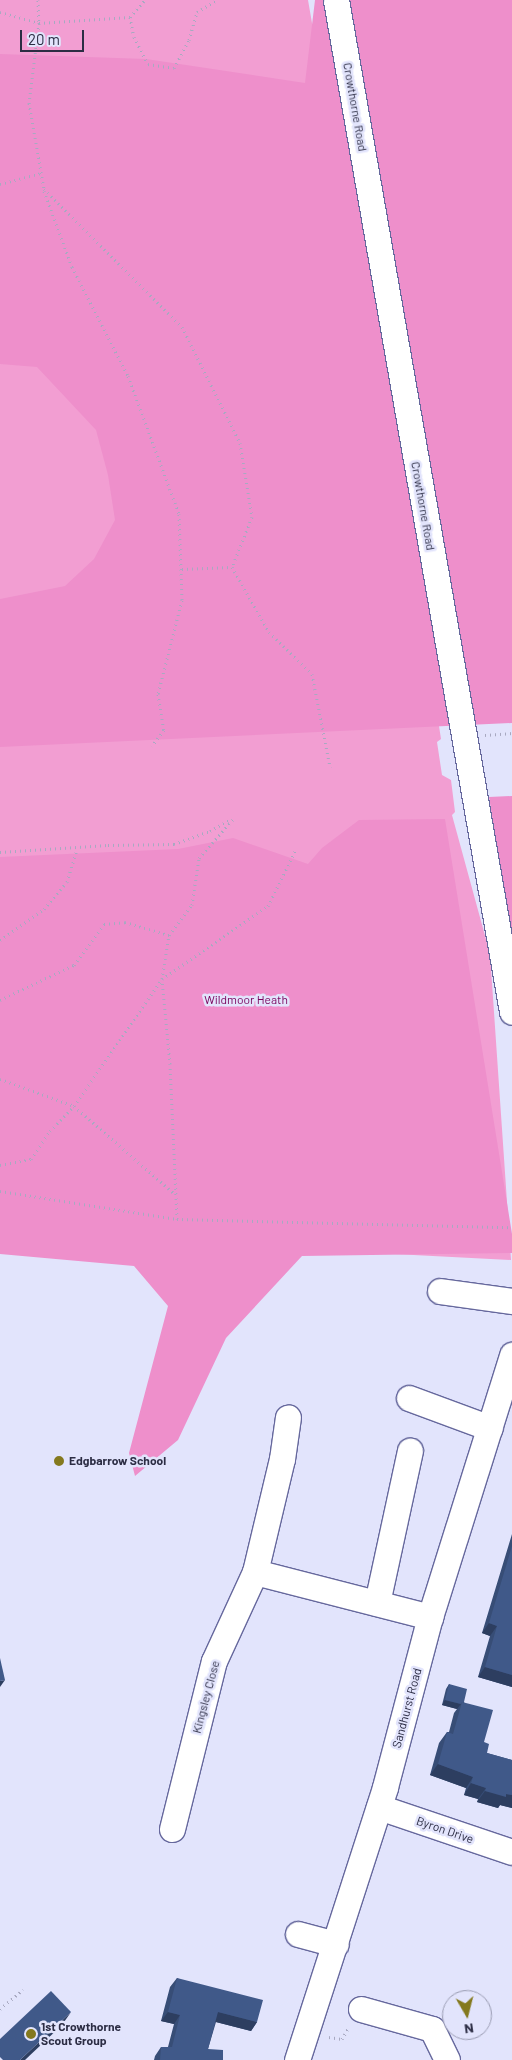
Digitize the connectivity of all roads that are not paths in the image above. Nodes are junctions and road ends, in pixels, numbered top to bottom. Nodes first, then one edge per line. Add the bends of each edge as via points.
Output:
1 (336, 0) edge
2 (512, 1012) edge
3 (440, 1291) dead end
4 (512, 1300) edge
5 (512, 1355) edge
6 (409, 1398) dead end
7 (288, 1417) dead end
8 (490, 1428) junction
9 (410, 1451) dead end
10 (255, 1572) junction
11 (377, 1603) junction
12 (430, 1616) junction
13 (379, 1807) junction
14 (172, 1829) dead end
15 (512, 1852) edge
16 (298, 1934) dead end
17 (336, 1944) junction
18 (361, 2009) dead end
19 (297, 2060) edge
20 (446, 2060) edge

1 - 2 street, Crowthorne Road via 456,757
3 - 4 street
5 - 8 street, Sandhurst Road
6 - 8 street
7 - 10 street, Kingsley Close via 282,1459
8 - 12 street, Sandhurst Road
9 - 11 street
10 - 11 street
10 - 14 street, Kingsley Close via 214,1661
11 - 12 street
12 - 13 street, Sandhurst Road
13 - 15 street, Byron Drive
13 - 17 street, Sandhurst Road
16 - 17 street
17 - 19 street, Sandhurst Road
18 - 20 street via 432,2029

